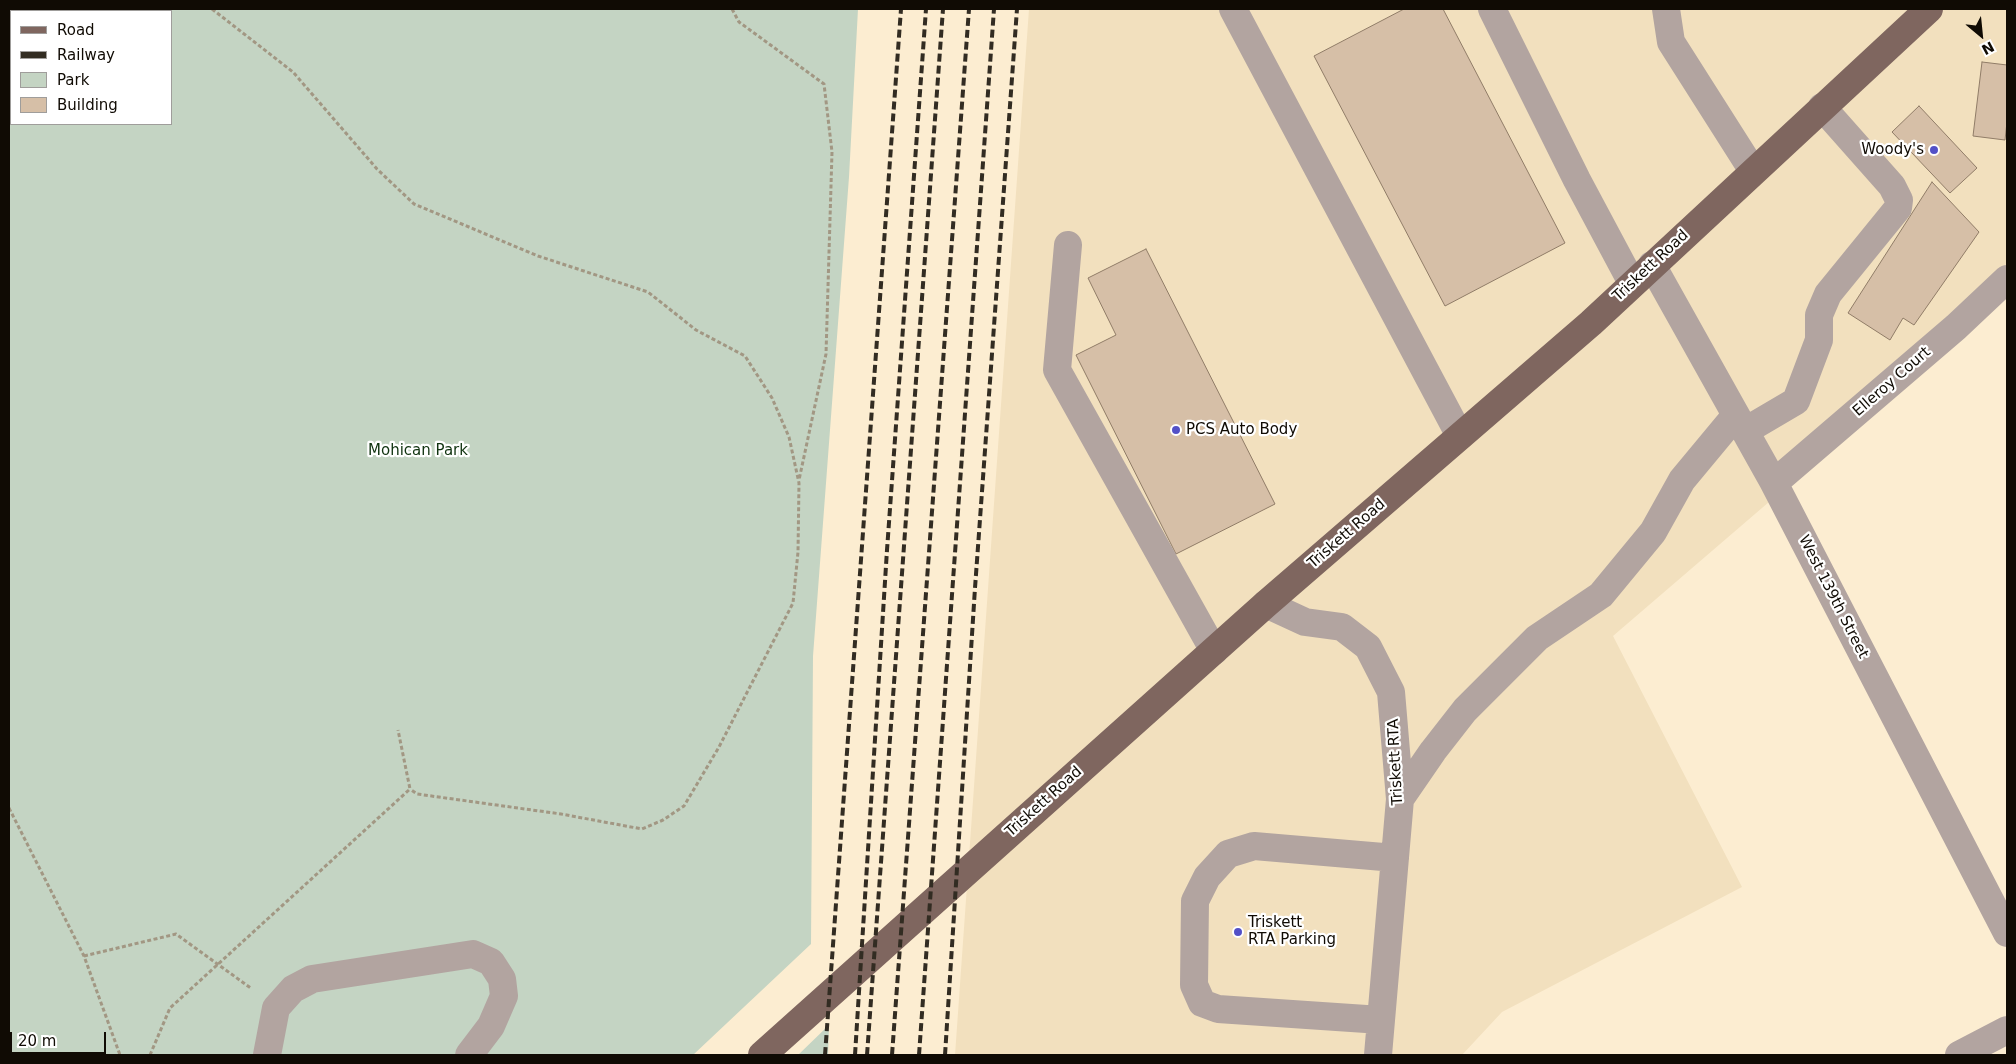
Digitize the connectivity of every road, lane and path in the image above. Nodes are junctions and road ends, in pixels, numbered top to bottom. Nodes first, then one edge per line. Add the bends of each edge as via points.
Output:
1 (212, 9) edge
2 (732, 9) edge
3 (1233, 9) edge
4 (1492, 9) edge
5 (1666, 9) edge
6 (1920, 11) edge
7 (1822, 107) junction
8 (1753, 171) junction
9 (1068, 245) dead end
10 (1652, 265) junction
11 (2007, 279) edge
12 (1632, 283) junction
13 (1741, 423) junction
14 (1460, 436) junction
15 (799, 483) junction
16 (1774, 484) junction
17 (1266, 604) junction
18 (1214, 650) junction
19 (398, 730) dead end
20 (410, 789) junction
21 (1400, 799) junction
22 (9, 808) edge
23 (1395, 858) junction
24 (2007, 933) edge
25 (84, 956) junction
26 (219, 963) junction
27 (276, 1008) junction
28 (1381, 1020) junction
29 (2007, 1030) edge
30 (120, 1055) edge
31 (150, 1055) edge
32 (267, 1055) edge
33 (469, 1055) edge
34 (762, 1055) edge
35 (1378, 1055) edge
36 (1959, 1055) edge

1 - 15 path via 293,72 377,169 414,204 538,256 648,292 696,330 745,356 772,398 789,437
2 - 15 path via 739,22 824,84 832,152 826,354
3 - 14 street
4 - 12 street
5 - 8 street via 1671,42
6 - 7 main road, Triskett Road
7 - 8 main road, Triskett Road
7 - 13 street via 1892,186 1899,200 1898,208 1828,294 1819,315 1819,340 1796,401
8 - 10 main road, Triskett Road
9 - 18 street via 1057,370
10 - 12 main road, Triskett Road
10 - 13 street, West 139th Street
11 - 16 street, Elleroy Court
12 - 14 main road, Triskett Road
13 - 16 street, West 139th Street
13 - 21 street via 1682,480 1653,532 1601,595 1537,638 1465,710
14 - 17 main road, Triskett Road
15 - 20 path via 798,552 792,603 719,747 684,806 642,829 417,794
16 - 24 street, West 139th Street
17 - 18 main road, Triskett Road
17 - 21 street, Triskett RTA via 1305,622 1342,627 1368,647 1391,692
18 - 34 main road, Triskett Road
19 - 20 path
20 - 26 path
21 - 23 street, Triskett RTA
22 - 25 path
23 - 28 street, Triskett RTA
23 - 28 street via 1254,846 1228,854 1207,877 1195,901 1194,985 1202,1003 1218,1009
25 - 26 path via 176,934
25 - 30 path
26 - 27 path
26 - 31 path via 170,1008
27 - 32 street
27 - 33 street via 292,988 312,979 473,954 491,962 502,979 504,996 491,1026
28 - 35 street, Triskett RTA
29 - 36 street

